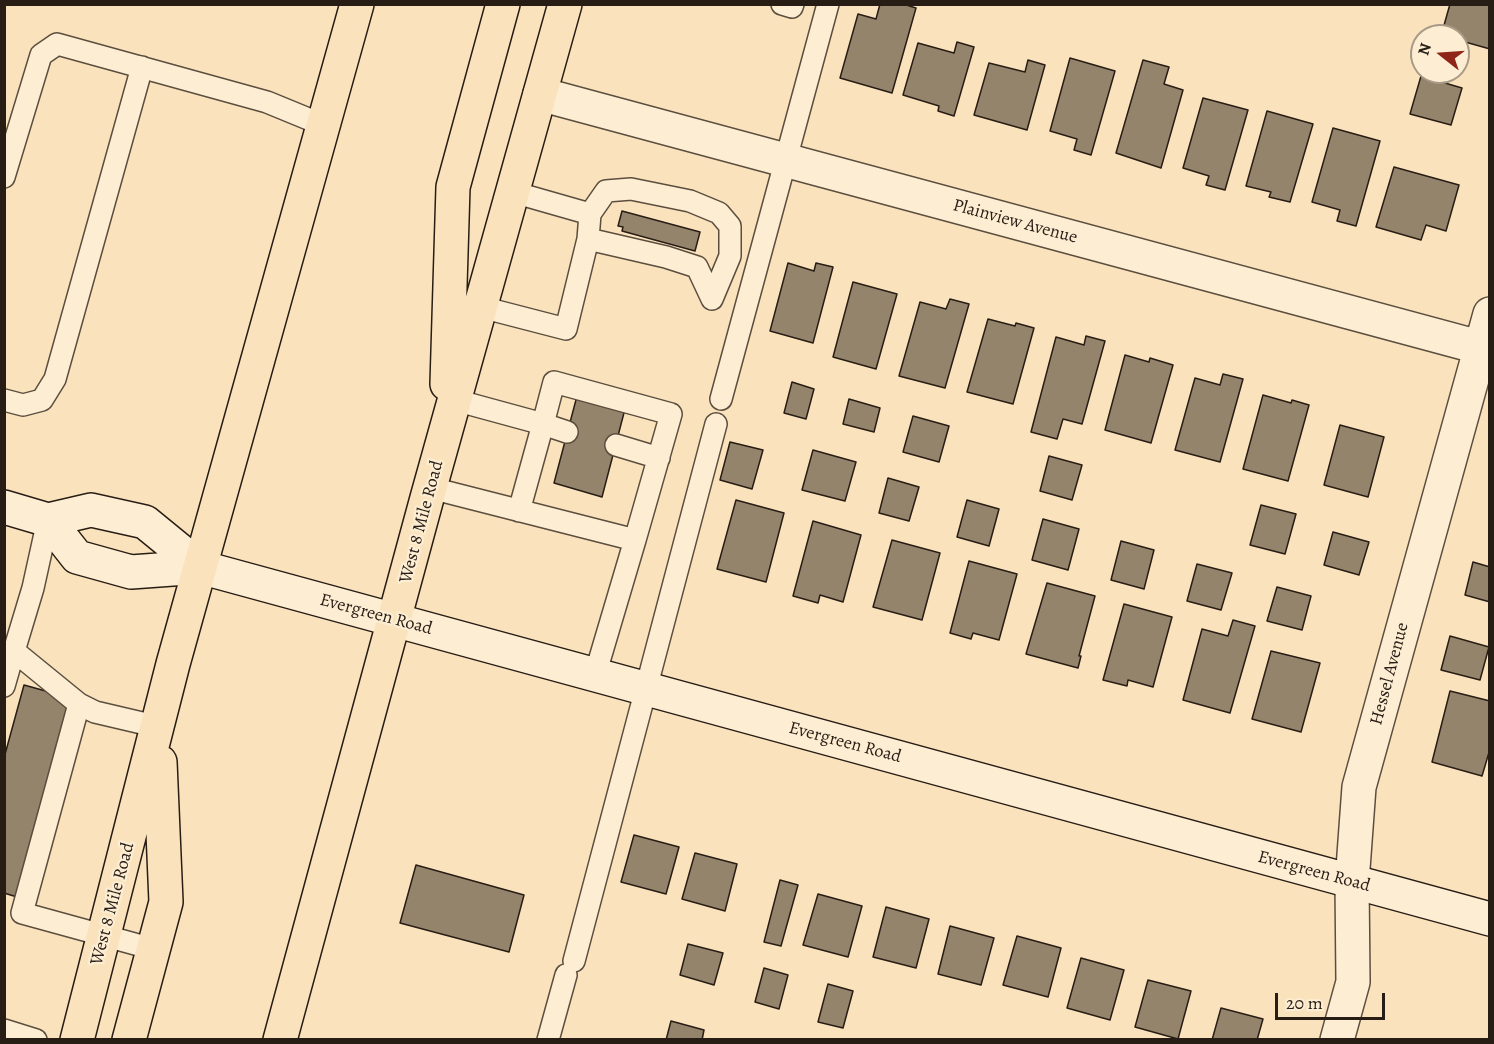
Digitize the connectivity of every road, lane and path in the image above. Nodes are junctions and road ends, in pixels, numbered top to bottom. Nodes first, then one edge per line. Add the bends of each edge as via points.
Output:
1 (357, 4) edge
2 (503, 4) edge
3 (565, 4) edge
4 (782, 4) edge
5 (793, 4) edge
6 (828, 4) edge
7 (142, 67) junction
8 (540, 94) junction
9 (323, 125) junction
10 (785, 160) junction
11 (4, 177) edge
12 (513, 192) junction
13 (590, 214) junction
14 (588, 239) junction
15 (481, 307) junction
16 (1490, 314) edge
17 (1485, 349) edge
18 (722, 399) dead end
19 (4, 400) edge
20 (455, 400) junction
21 (543, 424) junction
22 (716, 424) dead end
23 (567, 432) dead end
24 (445, 437) junction
25 (616, 444) dead end
26 (659, 458) junction
27 (431, 488) junction
28 (4, 507) edge
29 (519, 511) junction
30 (48, 520) junction
31 (635, 540) junction
32 (200, 567) junction
33 (395, 621) junction
34 (14, 651) junction
35 (595, 675) junction
36 (4, 686) edge
37 (646, 688) junction
38 (79, 704) junction
39 (159, 727) junction
40 (1352, 882) junction
41 (13, 910) edge
42 (1490, 919) edge
43 (105, 935) junction
44 (153, 949) junction
45 (4, 1030) edge
46 (36, 1040) edge
47 (77, 1040) edge
48 (129, 1040) edge
49 (280, 1040) edge
50 (548, 1040) edge
51 (1337, 1040) edge

1 - 9 highway, West 8 Mile Road
2 - 24 highway via 453,187
3 - 8 highway, West 8 Mile Road
4 - 5 lane
6 - 10 lane
7 - 9 lane via 267,102
7 - 11 lane via 57,44 41,55
7 - 19 lane via 55,379 42,400 23,405
8 - 10 street, Plainview Avenue
8 - 12 highway, West 8 Mile Road
9 - 32 highway, West 8 Mile Road
10 - 17 street, Plainview Avenue
10 - 18 lane
12 - 13 lane
12 - 15 highway, West 8 Mile Road
13 - 14 lane
13 - 14 lane via 606,191 631,189 690,201 719,213 730,226 730,256 712,299 697,267
14 - 15 lane via 566,329
15 - 20 highway, West 8 Mile Road
16 - 17 street, Hessel Avenue
17 - 40 street, Hessel Avenue via 1359,787
20 - 21 lane
20 - 24 highway, West 8 Mile Road
21 - 23 lane
21 - 26 lane via 554,381 671,414
21 - 29 lane
22 - 37 lane
24 - 27 highway, West 8 Mile Road
25 - 26 lane
26 - 31 lane
27 - 29 lane
27 - 33 highway, West 8 Mile Road
28 - 30 street, Evergreen Road
29 - 31 lane
30 - 32 street, Evergreen Road via 91,510 144,522
30 - 32 street, Evergreen Road via 77,557 131,572
30 - 34 lane
31 - 35 lane
32 - 33 street, Evergreen Road
32 - 39 highway, West 8 Mile Road
33 - 35 street, Evergreen Road
33 - 49 highway, West 8 Mile Road
34 - 36 lane
34 - 38 lane
35 - 37 street, Evergreen Road
37 - 40 street, Evergreen Road
37 - 50 lane
38 - 39 lane via 95,712
38 - 41 lane
39 - 43 highway, West 8 Mile Road
39 - 44 highway via 166,902
40 - 42 street, Evergreen Road
40 - 51 street, Hessel Avenue via 1353,982
41 - 43 lane
43 - 44 lane
43 - 47 highway, West 8 Mile Road
44 - 48 highway
45 - 46 lane

